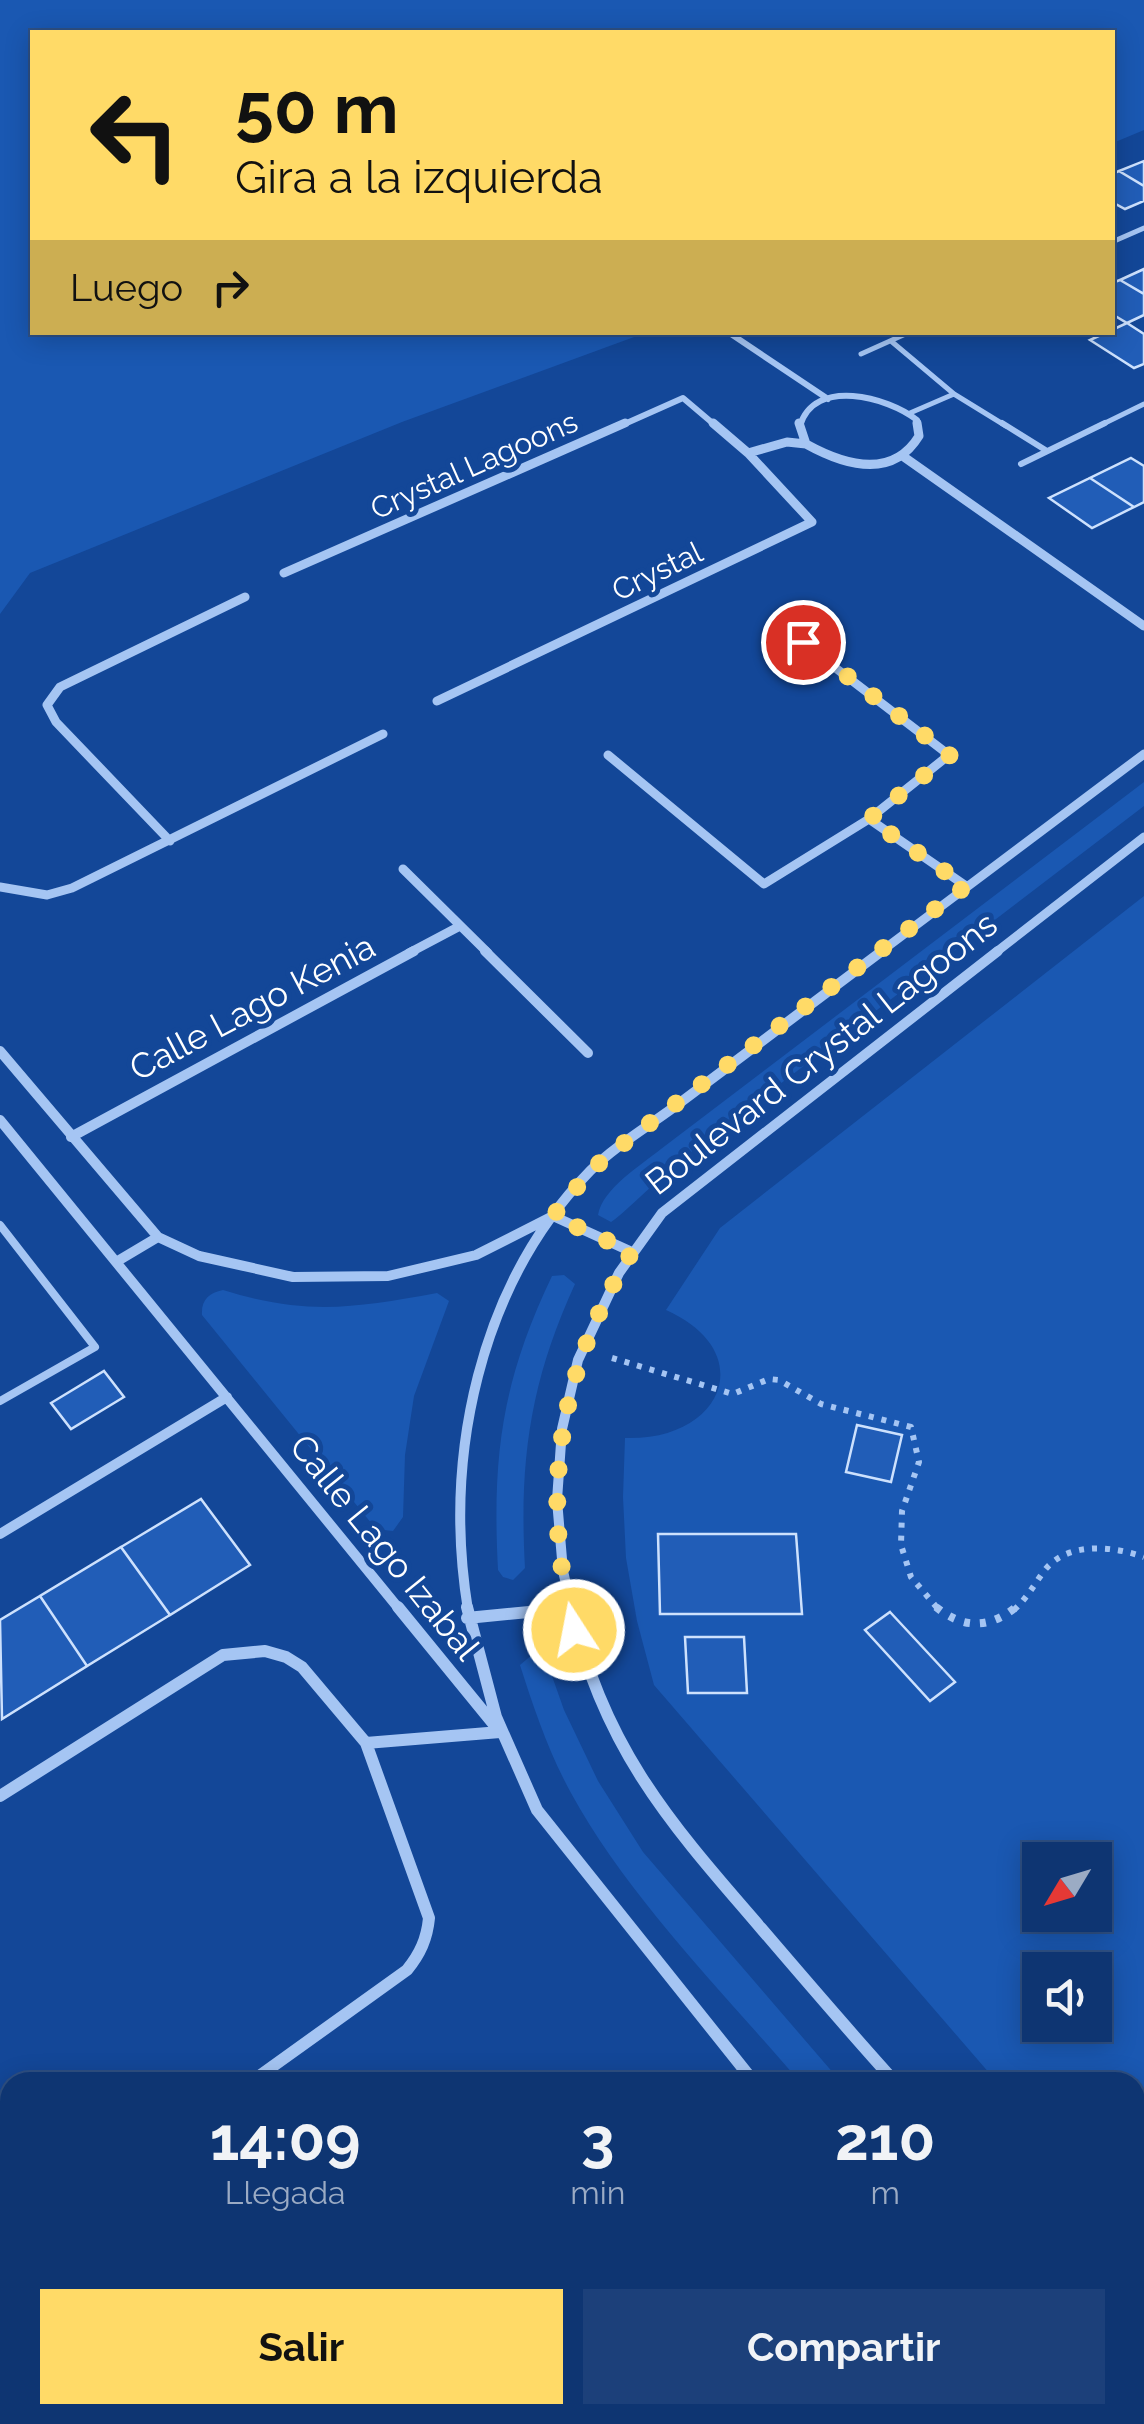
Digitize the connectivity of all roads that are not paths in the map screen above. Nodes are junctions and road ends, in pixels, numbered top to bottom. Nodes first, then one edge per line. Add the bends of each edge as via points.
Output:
1 (1144, 228) edge
2 (1115, 241) edge
3 (732, 335) edge
4 (904, 335) edge
5 (891, 341) junction
6 (861, 354) dead end
7 (954, 394) junction
8 (683, 398) joint
9 (828, 399) junction
10 (1144, 404) edge
11 (910, 412) junction
12 (806, 444) junction
13 (1047, 451) junction
14 (748, 454) junction
15 (904, 458) junction
16 (1020, 464) dead end
17 (284, 573) dead end
18 (245, 597) dead end
19 (1144, 626) edge
20 (803, 642) dead end
21 (437, 701) dead end
22 (384, 734) dead end
23 (1144, 754) edge
24 (608, 756) dead end
25 (869, 819) junction
26 (1144, 837) edge
27 (170, 841) junction
28 (403, 869) dead end
29 (966, 886) junction
30 (0, 887) edge
31 (460, 926) junction
32 (0, 1051) edge
33 (588, 1053) dead end
34 (0, 1120) edge
35 (71, 1137) junction
36 (553, 1216) junction
37 (0, 1225) edge
38 (158, 1238) junction
39 (632, 1252) junction
40 (116, 1262) junction
41 (227, 1397) junction
42 (0, 1401) edge
43 (0, 1534) edge
44 (570, 1608) junction
45 (466, 1618) junction
46 (500, 1732) junction
47 (366, 1743) junction
48 (0, 1796) edge
49 (265, 2072) edge
50 (746, 2072) edge
51 (886, 2072) edge

1 - 2 lane
3 - 9 street
4 - 5 lane
5 - 6 lane
5 - 7 lane
7 - 11 lane
7 - 13 lane
8 - 14 street, Crystal
8 - 17 street, Crystal Lagoons
9 - 11 street via 882,398
9 - 12 street via 800,423
10 - 13 lane
11 - 15 street via 921,436
12 - 14 street via 787,442
12 - 15 street via 830,459 862,466
13 - 16 lane
14 - 21 street, Crystal via 812,522
15 - 19 street
18 - 27 street via 60,686 46,705
20 - 25 street via 950,755
22 - 27 street
23 - 29 street, Boulevard Crystal Lagoons
24 - 25 street via 764,884
25 - 29 street
26 - 39 street, Boulevard Crystal Lagoons via 702,1179 662,1212
27 - 30 street via 72,888 47,894
28 - 31 street
29 - 36 street, Boulevard Crystal Lagoons via 638,1132 592,1169
31 - 33 street
31 - 35 street, Calle Lago Kenia
32 - 35 street
34 - 40 street, Calle Lago Izabal
35 - 38 street
36 - 38 street via 462,1259 343,1279 244,1269
36 - 39 street
36 - 45 street, Boulevard Crystal Lagoons via 496,1318 477,1375 458,1498
37 - 42 lane via 95,1347
38 - 40 street
39 - 44 street, Boulevard Crystal Lagoons via 582,1348 560,1443 556,1498
40 - 41 street, Calle Lago Izabal
41 - 43 street
41 - 46 street, Calle Lago Izabal
44 - 45 street
44 - 51 street, Boulevard Crystal Lagoons via 598,1698 675,1830
45 - 46 street, Boulevard Crystal Lagoons
46 - 47 street
46 - 50 street, Boulevard Crystal Lagoons via 537,1810
47 - 48 street via 302,1668 286,1657 245,1650 201,1666
47 - 49 street via 429,1918 427,1939 407,1970

